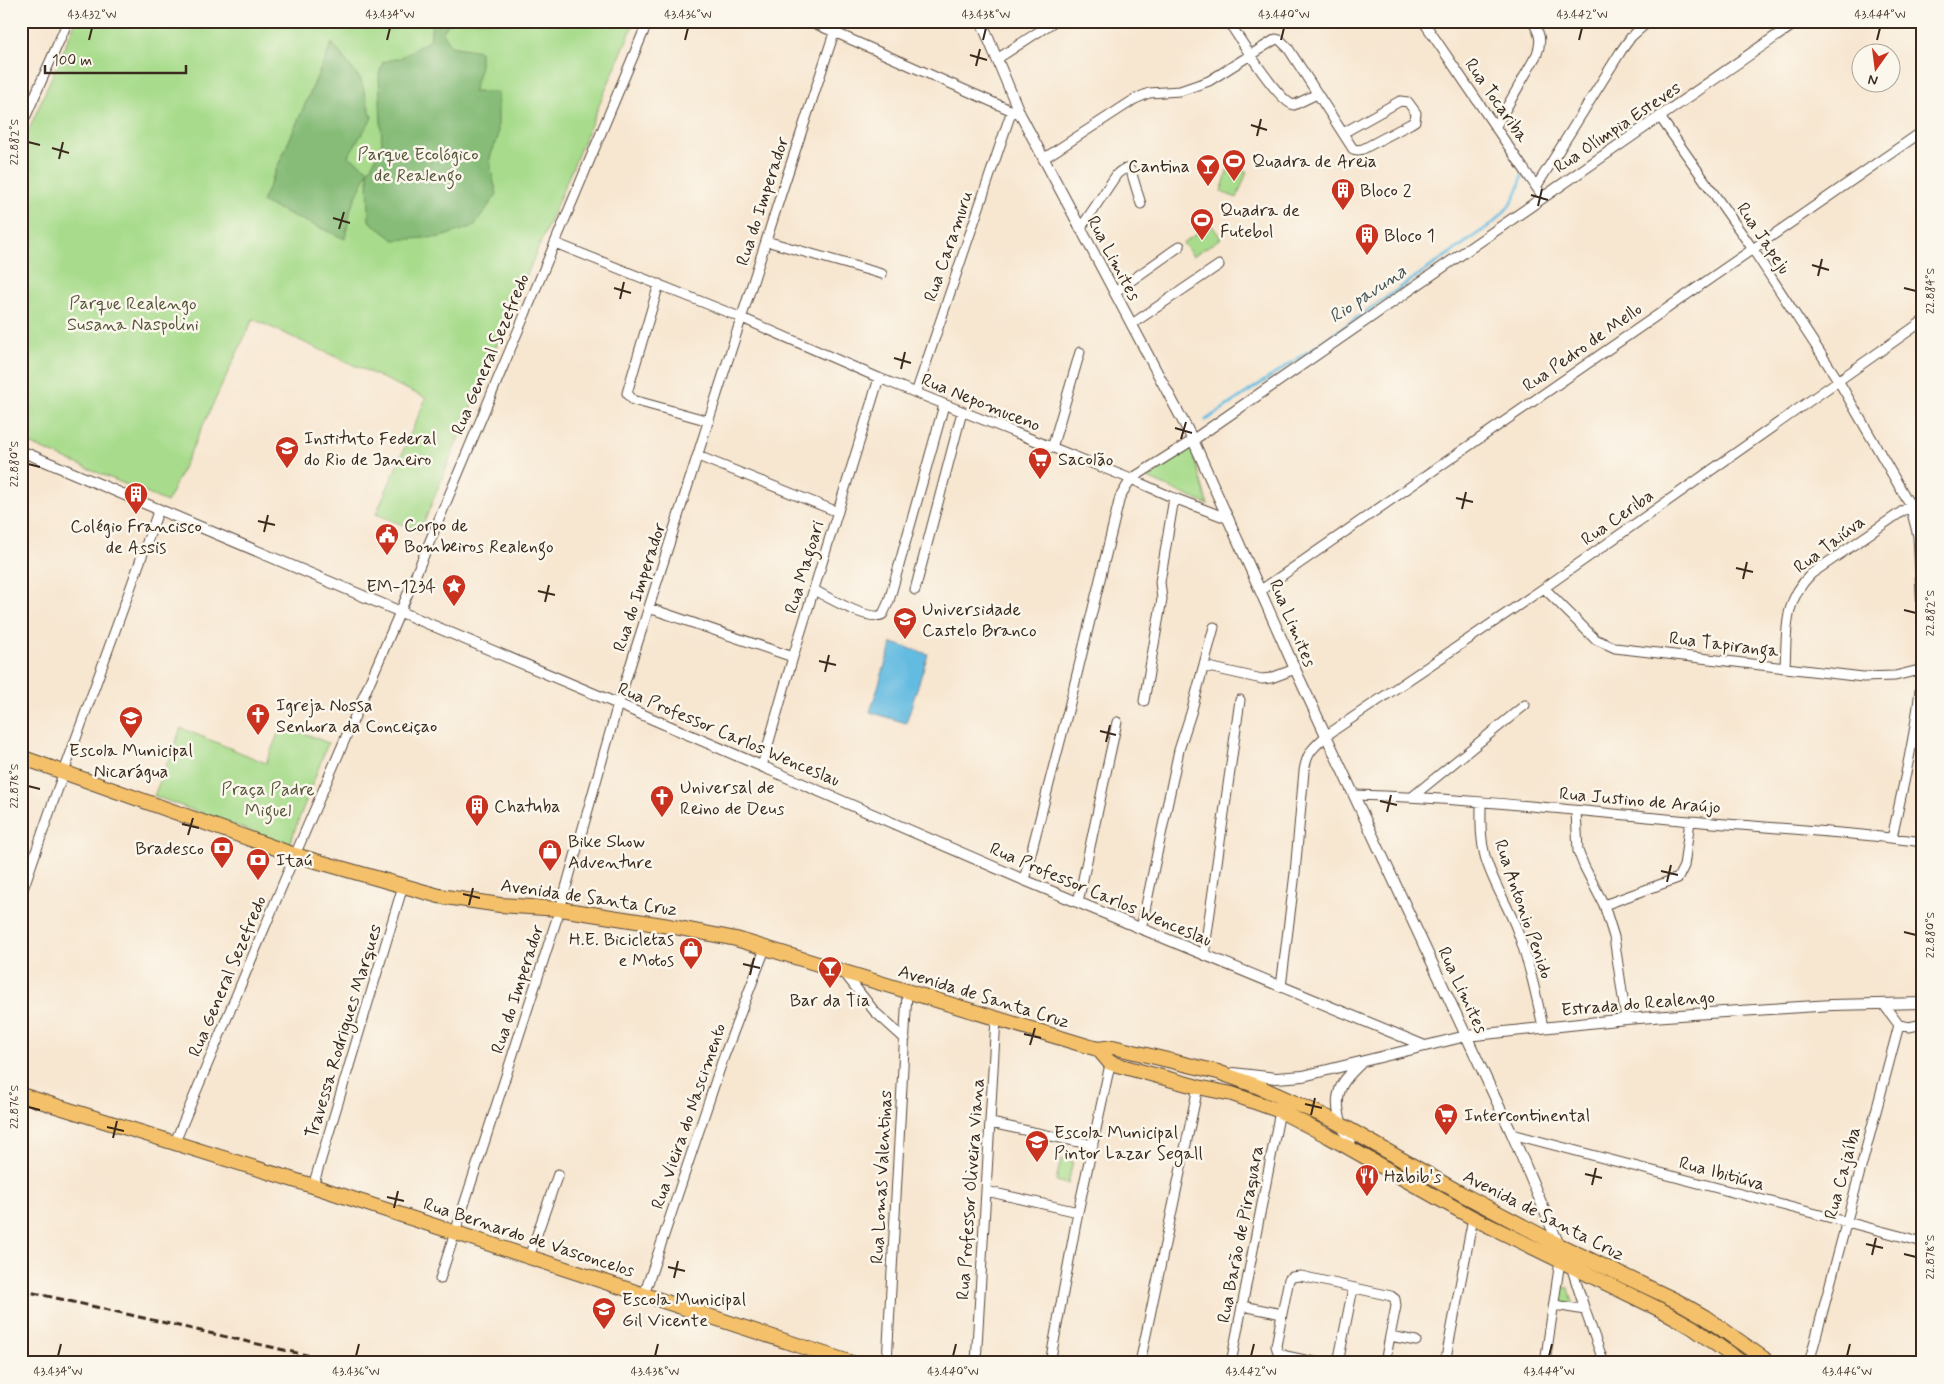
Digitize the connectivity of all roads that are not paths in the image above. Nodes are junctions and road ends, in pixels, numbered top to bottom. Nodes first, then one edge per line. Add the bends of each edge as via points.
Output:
1 (68, 21) edge
2 (648, 21) edge
3 (809, 21) edge
4 (838, 21) edge
5 (981, 21) edge
6 (1055, 21) edge
7 (1228, 21) edge
8 (1423, 21) edge
9 (1532, 21) edge
10 (1798, 21) edge
11 (1643, 23) edge
12 (835, 32) junction
13 (1250, 55) junction
14 (997, 59) junction
15 (1317, 94) junction
16 (21, 104) edge
17 (31, 108) junction
18 (1016, 112) junction
19 (1660, 117) junction
20 (1496, 126) junction
21 (21, 127) edge
22 (1923, 131) edge
23 (1343, 133) junction
24 (1043, 160) junction
25 (1536, 186) junction
26 (1544, 196) junction
27 (1141, 204) dead end
28 (1080, 229) junction
29 (766, 241) junction
30 (555, 242) junction
31 (1180, 246) dead end
32 (1752, 248) junction
33 (1219, 265) dead end
34 (882, 274) dead end
35 (659, 284) junction
36 (1115, 292) junction
37 (742, 318) junction
38 (1923, 322) edge
39 (1132, 324) junction
40 (1080, 352) dead end
41 (879, 378) junction
42 (1838, 380) junction
43 (916, 393) junction
44 (944, 405) junction
45 (965, 413) junction
46 (710, 421) junction
47 (1193, 440) junction
48 (1052, 448) junction
49 (21, 451) edge
50 (698, 456) junction
51 (1131, 478) junction
52 (1923, 497) edge
53 (1174, 498) junction
54 (1910, 505) junction
55 (159, 509) junction
56 (838, 512) junction
57 (1229, 520) junction
58 (1544, 588) junction
59 (814, 590) junction
60 (915, 590) dead end
61 (1261, 590) junction
62 (649, 608) junction
63 (400, 612) junction
64 (1214, 627) dead end
65 (1923, 630) edge
66 (1923, 651) edge
67 (793, 657) junction
68 (1204, 666) junction
69 (1785, 667) junction
70 (1295, 669) junction
71 (1923, 669) edge
72 (1240, 700) dead end
73 (1144, 702) dead end
74 (618, 704) junction
75 (1525, 705) dead end
76 (1117, 722) dead end
77 (1327, 735) junction
78 (21, 757) edge
79 (762, 766) junction
80 (64, 772) junction
81 (1355, 795) junction
82 (1412, 797) junction
83 (1481, 802) junction
84 (1576, 811) junction
85 (1690, 821) junction
86 (1892, 838) junction
87 (1923, 842) edge
88 (295, 855) junction
89 (1024, 880) junction
90 (403, 886) junction
91 (21, 896) edge
92 (1078, 902) junction
93 (1604, 905) junction
94 (560, 909) junction
95 (1142, 929) junction
96 (765, 949) junction
97 (1204, 955) junction
98 (845, 974) junction
99 (1281, 987) junction
100 (907, 993) junction
101 (1923, 1003) edge
102 (1884, 1004) junction
103 (996, 1018) junction
104 (1626, 1019) junction
105 (1923, 1024) edge
106 (1898, 1025) junction
107 (1543, 1027) junction
108 (1385, 1030) junction
109 (1466, 1036) junction
110 (905, 1039) junction
111 (1425, 1046) junction
112 (1113, 1047) junction
113 (1098, 1049) junction
114 (1387, 1056) junction
115 (1110, 1063) junction
116 (1361, 1063) junction
117 (1218, 1072) junction
118 (1198, 1087) junction
119 (21, 1094) edge
120 (1280, 1112) junction
121 (991, 1122) junction
122 (1343, 1126) junction
123 (1512, 1134) junction
124 (175, 1142) junction
125 (1093, 1145) junction
126 (1353, 1150) junction
127 (558, 1174) dead end
128 (314, 1186) junction
129 (986, 1190) junction
130 (1078, 1212) junction
131 (1473, 1218) junction
132 (1846, 1222) junction
133 (455, 1232) junction
134 (1923, 1242) edge
135 (1558, 1245) junction
136 (529, 1257) junction
137 (1565, 1264) junction
138 (440, 1278) dead end
139 (1353, 1288) junction
140 (648, 1296) junction
141 (1554, 1305) junction
142 (1243, 1306) junction
143 (1585, 1310) junction
144 (1282, 1314) junction
145 (1390, 1336) junction
146 (1416, 1341) dead end
147 (1810, 1358) edge
148 (852, 1363) edge
149 (888, 1363) edge
150 (976, 1363) edge
151 (1050, 1363) edge
152 (1140, 1363) edge
153 (1232, 1363) edge
154 (1318, 1363) edge
155 (1338, 1363) edge
156 (1385, 1363) edge
157 (1445, 1363) edge
158 (1544, 1363) edge
159 (1604, 1363) edge
160 (1742, 1363) edge
161 (1770, 1363) edge
162 (1816, 1363) edge

1 - 17 street
2 - 30 street, Rua General Sezefredo
3 - 12 street
4 - 12 street, Rua do Imperador
5 - 14 street, Rua Limites
6 - 14 street
7 - 13 street
8 - 20 street, Rua Tocariba
9 - 20 street via 1541,43
10 - 19 street, Rua Olímpia Esteves
11 - 25 street via 1621,51
12 - 18 street
12 - 29 street, Rua do Imperador
13 - 15 street via 1290,104
13 - 15 street via 1273,39 1280,40
13 - 24 street via 1209,81 1185,90 1149,93 1134,99
14 - 18 street, Rua Limites
15 - 23 street
16 - 17 street
17 - 21 street
18 - 24 street, Rua Limites
18 - 43 street, Rua Caramuru
19 - 26 street, Rua Olímpia Esteves
19 - 32 street, Rua Japeju
20 - 25 street, Rua Tocariba
22 - 32 street, Rua Pedro de Mello
23 - 23 street via 1353,149 1358,150 1415,121 1416,113 1408,102 1400,101
24 - 28 street, Rua Limites
25 - 26 street, Rua Tocariba
26 - 47 street, Rua Olímpia Esteves
27 - 28 street via 1131,171 1122,170
28 - 36 street, Rua Limites
29 - 34 street
29 - 37 street, Rua do Imperador
30 - 35 street, Rua Nepomuceno
30 - 63 street, Rua General Sezefredo
31 - 36 street
32 - 42 street, Rua Japeju
32 - 61 street, Rua Pedro de Mello
33 - 39 street
35 - 37 street, Rua Nepomuceno
35 - 46 street via 627,393 633,400
36 - 39 street, Rua Limites
37 - 41 street, Rua Nepomuceno
37 - 46 street, Rua do Imperador
38 - 42 street, Rua Ceriba
39 - 47 street, Rua Limites
40 - 48 street
41 - 43 street, Rua Nepomuceno
41 - 56 street, Rua Magoari
42 - 54 street, Rua Japeju
42 - 58 street, Rua Ceriba
43 - 44 street, Rua Nepomuceno
44 - 45 street, Rua Nepomuceno
44 - 59 street via 883,614 875,617 853,610
45 - 48 street, Rua Nepomuceno
45 - 60 street
46 - 50 street, Rua do Imperador
47 - 51 street, Rua Olímpia Esteves
47 - 57 street, Rua Limites
48 - 51 street, Rua Nepomuceno
49 - 55 street, Rua Professor Carlos Wenceslau
50 - 56 street
50 - 62 street, Rua do Imperador
51 - 53 street, Rua Nepomuceno
51 - 89 street via 1117,506
52 - 54 street, Rua Taiúva
53 - 57 street, Rua Nepomuceno
53 - 73 street via 1160,582 1162,598
54 - 65 street, Rua Japeju via 1918,536
54 - 69 street, Rua Taiúva via 1801,584 1789,612
55 - 63 street, Rua Professor Carlos Wenceslau
55 - 80 street
56 - 59 street, Rua Magoari
57 - 61 street, Rua Limites
58 - 69 street, Rua Tapiranga via 1605,645
58 - 77 street, Rua Ceriba
59 - 67 street, Rua Magoari
61 - 70 street, Rua Limites
62 - 67 street
62 - 74 street, Rua do Imperador
63 - 74 street, Rua Professor Carlos Wenceslau
63 - 88 street, Rua General Sezefredo
64 - 68 street
66 - 71 street
67 - 79 street, Rua Magoari
68 - 70 street via 1262,679
68 - 95 street via 1179,750
69 - 71 street, Rua Tapiranga via 1883,678
70 - 77 street, Rua Limites
71 - 86 street
72 - 97 street
74 - 79 street, Rua Professor Carlos Wenceslau
74 - 94 street, Rua do Imperador
75 - 82 street
76 - 92 street
77 - 81 street, Rua Limites
77 - 99 street, Rua Ceriba via 1306,759
78 - 80 main road, Avenida de Santa Cruz
79 - 89 street, Rua Professor Carlos Wenceslau
80 - 88 main road, Avenida de Santa Cruz
80 - 91 street
81 - 82 street, Rua Justino de Araújo
81 - 109 street, Rua Limites
82 - 83 street, Rua Justino de Araújo
83 - 84 street, Rua Justino de Araújo
83 - 107 street, Rua Antonio Penido via 1482,843 1486,858 1527,957
84 - 85 street, Rua Justino de Araújo
84 - 93 street via 1578,851
85 - 86 street, Rua Justino de Araújo
85 - 93 street via 1684,866 1678,878
86 - 87 street, Rua Justino de Araújo
88 - 90 main road, Avenida de Santa Cruz
88 - 124 street, Rua General Sezefredo
89 - 92 street, Rua Professor Carlos Wenceslau
90 - 94 main road, Avenida de Santa Cruz via 500,905
90 - 128 street, Travessa Rodrigues Marques
92 - 95 street, Rua Professor Carlos Wenceslau
93 - 104 street via 1616,948
94 - 96 main road, Avenida de Santa Cruz via 669,926
94 - 133 street, Rua do Imperador
95 - 97 street, Rua Professor Carlos Wenceslau
96 - 98 main road, Avenida de Santa Cruz
96 - 140 street, Rua Vieira do Nascimento via 723,1059
97 - 99 street, Rua Professor Carlos Wenceslau
98 - 100 main road, Avenida de Santa Cruz
98 - 110 street via 875,1012
99 - 108 street, Rua Professor Carlos Wenceslau
100 - 103 main road, Avenida de Santa Cruz
100 - 110 street, Rua Lomas Valentinas
101 - 102 street, Estrada do Realengo
102 - 104 street, Estrada do Realengo
102 - 106 street
103 - 113 main road, Avenida de Santa Cruz
103 - 121 street, Rua Professor Oliveira Viana
104 - 107 street, Estrada do Realengo
105 - 106 street
106 - 132 street, Rua Cajaíba
107 - 109 street, Estrada do Realengo
108 - 111 street, Rua Professor Carlos Wenceslau
108 - 114 street via 1394,1044
109 - 111 street, Estrada do Realengo
109 - 123 street, Rua Limites
110 - 149 street, Rua Lomas Valentinas
111 - 114 street, Estrada do Realengo
112 - 113 main road, Avenida de Santa Cruz
112 - 115 street
112 - 117 main road, Avenida de Santa Cruz
113 - 115 main road
114 - 116 street, Estrada do Realengo
115 - 118 main road, Avenida de Santa Cruz
115 - 125 street
116 - 117 street, Estrada do Realengo via 1288,1078
116 - 122 street via 1341,1086 1338,1112
117 - 122 main road, Avenida de Santa Cruz via 1266,1090
118 - 120 main road, Avenida de Santa Cruz via 1245,1098
118 - 152 street
119 - 124 main road, Rua Bernardo de Vasconcelos
120 - 126 main road, Avenida de Santa Cruz
120 - 142 street, Rua Barão de Piraquara
121 - 125 street
121 - 129 street, Rua Professor Oliveira Viana
122 - 126 street
122 - 135 main road, Avenida de Santa Cruz
123 - 132 street, Rua Ibitiúva
123 - 135 street, Rua Limites
124 - 128 main road, Rua Bernardo de Vasconcelos
125 - 130 street
126 - 131 main road, Avenida de Santa Cruz
127 - 136 street
128 - 133 main road, Rua Bernardo de Vasconcelos
129 - 130 street
129 - 150 street, Rua Professor Oliveira Viana
130 - 151 street
131 - 137 main road, Avenida de Santa Cruz
131 - 157 street
132 - 134 street, Rua Ibitiúva
132 - 147 street, Rua Cajaíba
133 - 136 main road, Rua Bernardo de Vasconcelos
133 - 138 street, Rua do Imperador
135 - 161 main road, Avenida de Santa Cruz via 1676,1301
136 - 140 main road, Rua Bernardo de Vasconcelos
137 - 141 street
137 - 143 street
137 - 160 main road, Avenida de Santa Cruz via 1692,1327
139 - 144 street via 1301,1276 1292,1277
139 - 145 street via 1395,1299
139 - 155 street
140 - 148 main road, Rua Bernardo de Vasconcelos
141 - 143 street
141 - 158 street
142 - 144 street
142 - 153 street, Rua Barão de Piraquara
143 - 159 street
144 - 154 street via 1276,1346 1278,1352
145 - 146 street
145 - 156 street
147 - 162 street, Rua Cajaíba

